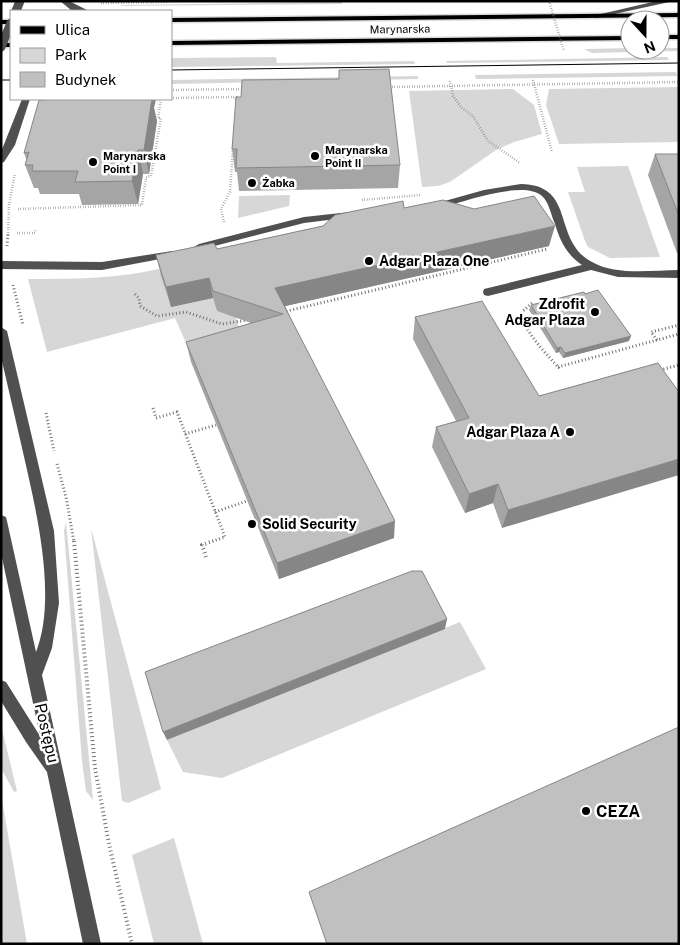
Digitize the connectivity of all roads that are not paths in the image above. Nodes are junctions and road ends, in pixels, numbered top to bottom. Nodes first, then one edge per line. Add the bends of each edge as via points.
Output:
1 (64, 1) edge
2 (670, 1) edge
3 (81, 10) edge
4 (596, 16) junction
5 (679, 16) edge
6 (172, 20) edge
7 (10, 24) edge
8 (620, 38) edge
9 (172, 43) edge
10 (1, 46) edge
11 (26, 100) edge
12 (1, 160) edge
13 (424, 208) edge
14 (363, 214) edge
15 (1, 266) edge
16 (589, 267) junction
17 (679, 274) edge
18 (488, 292) dead end
19 (1, 331) edge
20 (1, 521) edge
21 (34, 676) junction
22 (1, 687) edge
23 (55, 770) junction
24 (92, 944) edge

1 - 3 street
2 - 4 street
4 - 5 main road, Marynarska
4 - 6 main road, Marynarska
7 - 10 street, bridge
8 - 9 main road, Marynarska
11 - 12 street via 10,145
13 - 16 street via 515,187 534,188 550,198 569,246
14 - 15 street via 304,220 115,265
16 - 17 street
16 - 18 street
19 - 21 street via 47,531 52,603 45,648
20 - 21 street, Postępu
21 - 23 street, Postępu
22 - 23 street
23 - 24 street, Postępu

